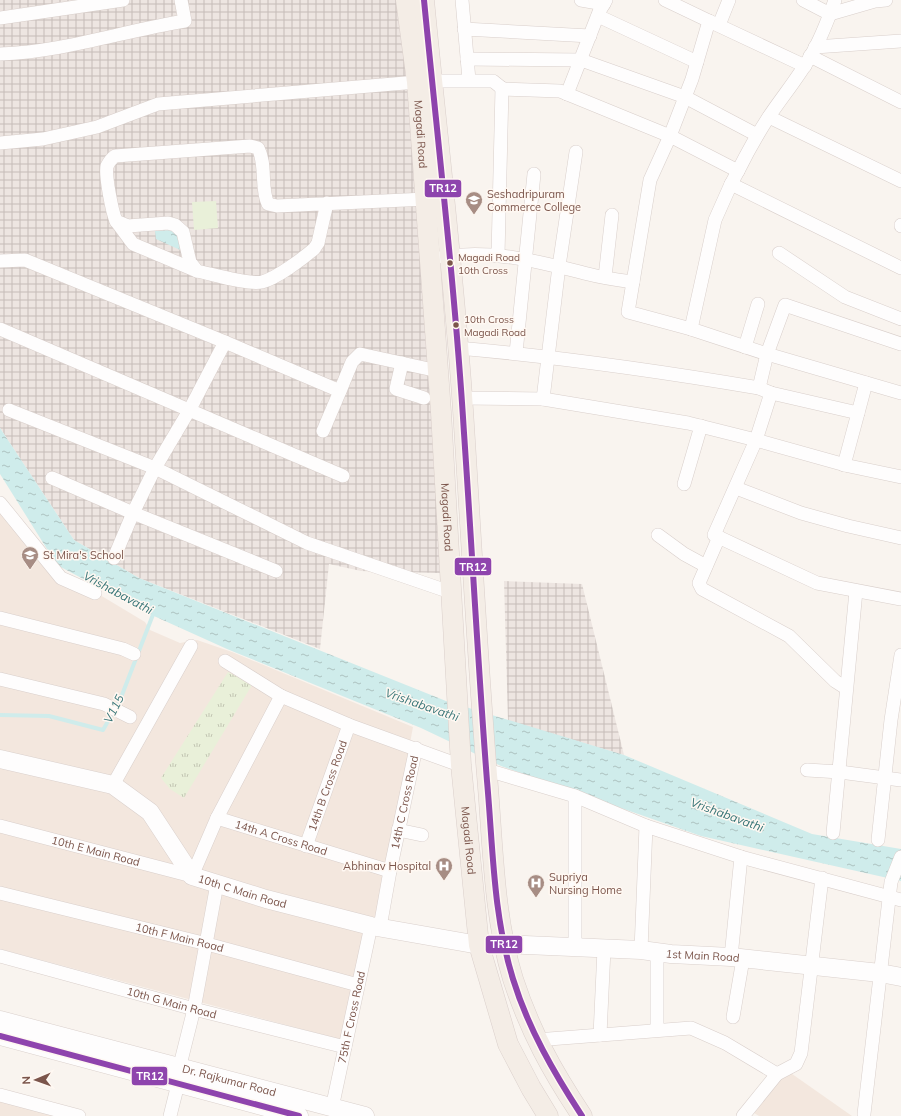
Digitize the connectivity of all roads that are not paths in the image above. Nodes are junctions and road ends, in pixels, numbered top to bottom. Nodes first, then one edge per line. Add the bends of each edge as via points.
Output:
1 (123, 0) edge
2 (182, 0) edge
3 (406, 0) edge
4 (424, 0) edge
5 (462, 0) edge
6 (580, 0) edge
7 (665, 0) edge
8 (729, 0) edge
9 (803, 0) edge
10 (835, 0) edge
11 (886, 0) edge
12 (605, 2) edge
13 (830, 14) junction
14 (598, 16) junction
15 (0, 18) edge
16 (714, 23) junction
17 (464, 29) junction
18 (590, 36) junction
19 (901, 41) edge
20 (0, 54) edge
21 (810, 56) junction
22 (467, 59) junction
23 (581, 60) junction
24 (697, 62) junction
25 (469, 80) junction
26 (425, 81) junction
27 (502, 88) junction
28 (567, 94) junction
29 (685, 97) junction
30 (901, 102) edge
31 (769, 117) junction
32 (757, 135) junction
33 (670, 136) junction
34 (0, 143) edge
35 (576, 152) dead end
36 (738, 171) junction
37 (534, 174) dead end
38 (901, 181) edge
39 (732, 184) junction
40 (426, 199) junction
41 (327, 203) junction
42 (612, 215) dead end
43 (116, 221) junction
44 (779, 253) dead end
45 (451, 255) junction
46 (498, 255) junction
47 (430, 259) junction
48 (525, 259) junction
49 (0, 261) edge
50 (559, 266) junction
51 (901, 268) edge
52 (197, 271) junction
53 (605, 277) junction
54 (633, 282) junction
55 (758, 304) dead end
56 (901, 319) edge
57 (0, 329) edge
58 (691, 329) junction
59 (898, 340) edge
60 (225, 342) junction
61 (745, 347) junction
62 (458, 348) junction
63 (516, 353) junction
64 (767, 354) junction
65 (548, 356) junction
66 (402, 363) junction
67 (438, 371) junction
68 (866, 383) junction
69 (765, 390) junction
70 (340, 391) junction
71 (901, 393) edge
72 (424, 398) dead end
73 (462, 398) junction
74 (543, 399) junction
75 (190, 409) junction
76 (9, 410) dead end
77 (858, 413) junction
78 (701, 426) junction
79 (323, 431) dead end
80 (756, 440) junction
81 (844, 465) junction
82 (155, 468) junction
83 (343, 476) dead end
84 (901, 477) edge
85 (52, 478) dead end
86 (684, 484) dead end
87 (736, 488) junction
88 (0, 503) edge
89 (133, 513) junction
90 (658, 535) dead end
91 (719, 537) junction
92 (901, 538) edge
93 (114, 558) dead end
94 (706, 566) junction
95 (276, 571) dead end
96 (856, 591) junction
97 (450, 592) junction
98 (95, 593) dead end
99 (901, 599) edge
100 (0, 618) edge
101 (191, 646) dead end
102 (134, 654) dead end
103 (901, 655) edge
104 (225, 661) dead end
105 (0, 678) edge
106 (846, 688) junction
107 (280, 696) junction
108 (130, 717) dead end
109 (349, 725) junction
110 (416, 748) junction
111 (0, 759) edge
112 (461, 761) junction
113 (486, 763) junction
114 (807, 770) dead end
115 (840, 772) junction
116 (885, 777) junction
117 (901, 780) edge
118 (113, 785) junction
119 (575, 796) junction
120 (217, 818) junction
121 (0, 826) edge
122 (646, 826) junction
123 (398, 830) junction
124 (833, 833) dead end
125 (422, 835) dead end
126 (878, 840) dead end
127 (306, 846) junction
128 (741, 857) junction
129 (901, 857) edge
130 (390, 871) junction
131 (192, 876) junction
132 (822, 878) junction
133 (217, 884) junction
134 (0, 893) edge
135 (895, 898) edge
136 (376, 927) junction
137 (207, 944) junction
138 (504, 944) junction
139 (479, 945) junction
140 (575, 947) junction
141 (604, 949) junction
142 (649, 951) junction
143 (0, 956) edge
144 (737, 958) junction
145 (812, 966) junction
146 (880, 973) junction
147 (901, 977) edge
148 (358, 985) junction
149 (194, 1009) junction
150 (733, 1017) dead end
151 (0, 1020) edge
152 (657, 1030) junction
153 (600, 1035) junction
154 (0, 1036) edge
155 (536, 1040) junction
156 (345, 1047) junction
157 (777, 1074) junction
158 (179, 1076) junction
159 (0, 1095) edge
160 (332, 1108) junction
161 (864, 1114) dead end
162 (79, 1116) edge
163 (170, 1116) edge
164 (299, 1116) edge
165 (365, 1116) edge
166 (548, 1116) edge
167 (582, 1116) edge
168 (743, 1116) edge

1 - 15 street
2 - 20 street via 185,21 141,28 97,41
3 - 26 main road, Magadi Road
4 - 26 main road, Magadi Road
5 - 17 street
6 - 12 street
7 - 16 street
8 - 16 street
9 - 13 street
10 - 13 street
11 - 13 street
12 - 14 street
13 - 21 street
14 - 18 street
14 - 24 street
16 - 21 street
16 - 24 street
17 - 18 street
17 - 22 street
18 - 23 street
19 - 21 street
21 - 30 street
21 - 31 street
22 - 23 street
22 - 25 street
23 - 28 street
23 - 29 street
24 - 29 street
25 - 26 street
25 - 27 street via 493,80
26 - 34 street via 158,104 97,127 43,139
26 - 40 main road, Magadi Road
26 - 45 main road, Magadi Road
27 - 28 street via 560,91
27 - 46 street
28 - 33 street
29 - 32 street
29 - 33 street
31 - 32 street
31 - 38 street
32 - 36 street
33 - 36 street
33 - 54 street via 650,180
35 - 50 street
36 - 39 street
37 - 48 street
39 - 51 street
39 - 58 street via 715,220
40 - 41 street
40 - 47 main road, Magadi Road
41 - 43 street via 278,206 268,204 261,155 258,148 250,146 115,156 107,168 112,212
41 - 52 street via 318,243 314,249 273,276 261,282
42 - 53 street
43 - 52 street via 133,244
43 - 52 street via 128,226 168,223 175,225 182,232 190,262
44 - 56 street via 845,297
45 - 46 street
45 - 47 street
45 - 62 main road, Magadi Road
46 - 48 street
47 - 67 main road, Magadi Road
48 - 50 street
48 - 63 street
49 - 60 street via 25,260
50 - 53 street
50 - 65 street
53 - 54 street
54 - 58 street via 628,312
55 - 61 street
57 - 75 street
58 - 61 street
59 - 64 street via 785,305
60 - 70 street
60 - 75 street
61 - 64 street
62 - 63 street
62 - 73 main road, Magadi Road
63 - 65 street
64 - 68 street
64 - 69 street
65 - 69 street
65 - 74 street
66 - 67 street
66 - 70 street via 360,354 352,362
66 - 72 street via 396,389
67 - 97 main road, Magadi Road
68 - 71 street
68 - 77 street
69 - 77 street
69 - 80 street
70 - 79 street
73 - 74 street
73 - 113 main road, Magadi Road
74 - 78 street
75 - 82 street
75 - 83 street
76 - 82 street
77 - 81 street
78 - 80 street
78 - 86 street
80 - 81 street
80 - 87 street
81 - 84 street
82 - 89 street
82 - 97 street via 307,543
85 - 89 street
87 - 91 street via 714,535
87 - 92 street via 801,513
88 - 98 street via 61,578
89 - 93 street
89 - 95 street
90 - 94 street
91 - 94 street
91 - 96 street via 817,583
94 - 106 street via 700,583 702,589 789,636
96 - 99 street
96 - 106 street
97 - 112 main road, Magadi Road
100 - 102 street
101 - 118 street
103 - 116 street
104 - 107 street
105 - 108 street via 104,704
106 - 115 street
107 - 109 street
107 - 120 street
109 - 110 street
109 - 127 street, 14th B Cross Road
110 - 112 street
110 - 123 street, 14th C Cross Road
111 - 118 street, 10th C Main Road
112 - 113 main road
112 - 139 main road, Magadi Road
113 - 119 street
113 - 138 main road, Magadi Road via 500,925
114 - 115 street
115 - 116 street
115 - 124 street
116 - 117 street
116 - 126 street
118 - 131 street, 10th C Main Road via 150,812
119 - 122 street
119 - 140 street
120 - 127 street, 14th A Cross Road
120 - 131 street
121 - 131 street, 10th E Main Road
122 - 128 street
122 - 142 street
123 - 125 street
123 - 130 street, 14th C Cross Road
127 - 130 street, 14th A Cross Road
128 - 132 street
128 - 144 street
129 - 135 street via 890,882
130 - 136 street, 14th C Cross Road
131 - 133 street, 10th C Main Road
132 - 135 street
132 - 145 street
133 - 136 street, 10th C Main Road
133 - 137 street
134 - 137 street, 10th F Main Road
135 - 146 street
136 - 139 street, 10th C Main Road
136 - 148 street, 75th F Cross Road
137 - 148 street, 10th F Main Road
137 - 149 street
138 - 139 street, 10th C Main Road
138 - 140 street, 1st Main Road
138 - 155 main road, Magadi Road via 513,978
139 - 166 main road, Magadi Road via 508,1044
140 - 141 street, 1st Main Road
141 - 142 street, 1st Main Road
141 - 153 street
142 - 144 street, 1st Main Road
142 - 152 street
143 - 149 street, 10th G Main Road
144 - 145 street, 1st Main Road
144 - 150 street
145 - 146 street, 1st Main Road
145 - 157 street via 802,1053 796,1064
146 - 147 street, 1st Main Road
146 - 161 street
148 - 156 street, 75th F Cross Road
149 - 156 street, 10th G Main Road
149 - 158 street
151 - 158 street, Dr. Rajkumar Road
152 - 153 street
152 - 157 street via 691,1028 725,1043
153 - 155 street
154 - 158 street, Dr. Rajkumar Road
155 - 167 main road, Magadi Road
156 - 160 street, 75th F Cross Road
157 - 168 street
158 - 160 street, Dr. Rajkumar Road
158 - 163 street
158 - 164 street, Dr. Rajkumar Road
159 - 162 street
160 - 165 street, Dr. Rajkumar Road

